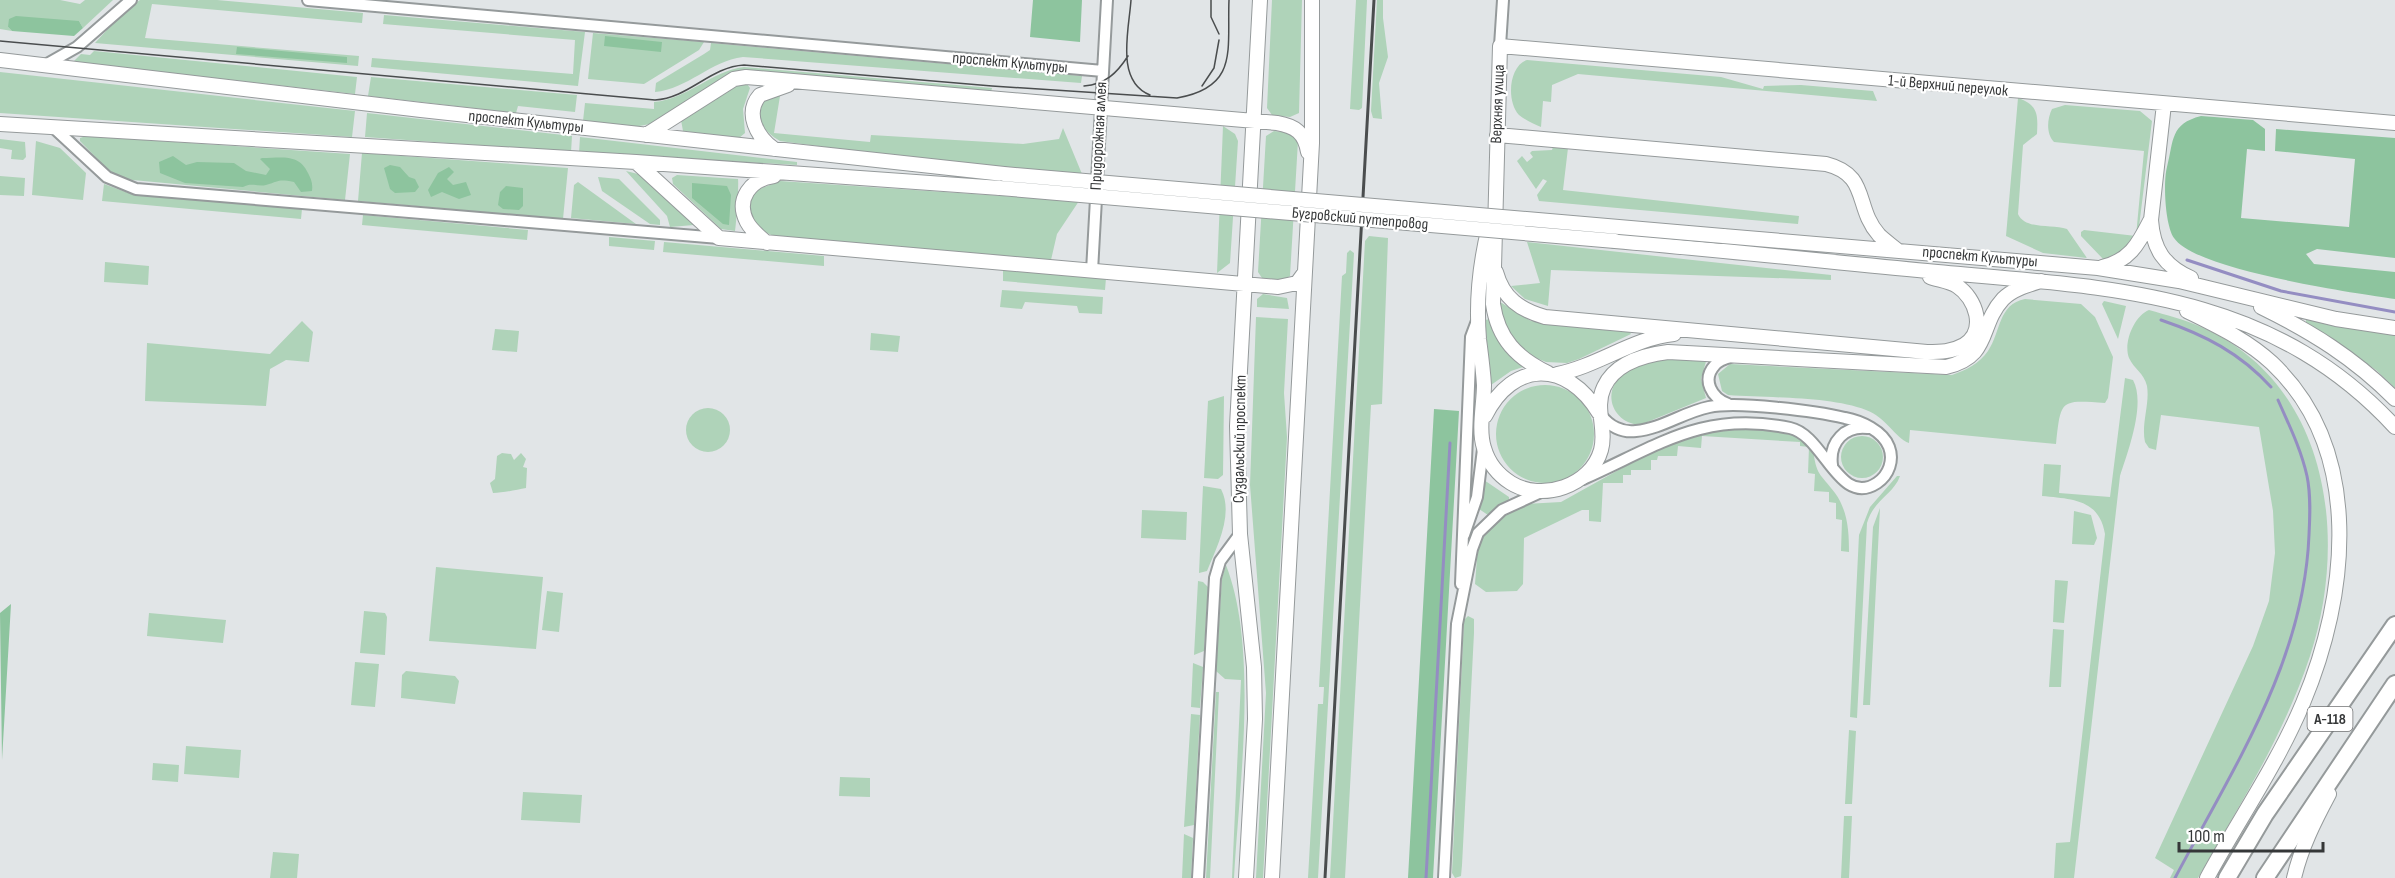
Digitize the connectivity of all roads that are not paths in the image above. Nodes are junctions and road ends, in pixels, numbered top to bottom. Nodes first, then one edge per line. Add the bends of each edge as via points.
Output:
1 (130, 0) edge
2 (308, 0) edge
3 (1107, 0) edge
4 (1260, 0) edge
5 (1312, 0) edge
6 (1503, 0) edge
7 (1500, 46) junction
8 (0, 60) edge
9 (47, 64) junction
10 (1103, 71) junction
11 (804, 82) junction
12 (2164, 104) junction
13 (1101, 109) junction
14 (1254, 121) junction
15 (2395, 123) edge
16 (0, 124) edge
17 (53, 127) junction
18 (646, 135) junction
19 (1497, 135) junction
20 (774, 149) junction
21 (636, 162) junction
22 (1310, 165) junction
23 (791, 174) junction
24 (1004, 174) joint
25 (1000, 188) joint
26 (1494, 207) junction
27 (2151, 220) junction
28 (1723, 236) joint
29 (719, 238) junction
30 (767, 243) junction
31 (1719, 250) joint
32 (1897, 250) junction
33 (1495, 267) junction
34 (2098, 268) junction
35 (1908, 269) junction
36 (1092, 271) junction
37 (1305, 272) junction
38 (2041, 281) junction
39 (1246, 285) junction
40 (2215, 289) junction
41 (2234, 294) junction
42 (2162, 298) junction
43 (1478, 316) junction
44 (2395, 328) edge
45 (1700, 331) junction
46 (1734, 356) junction
47 (1553, 374) junction
48 (2395, 399) edge
49 (1729, 404) junction
50 (1600, 415) junction
51 (1483, 421) junction
52 (2395, 427) edge
53 (1876, 432) junction
54 (1484, 447) junction
55 (1832, 465) junction
56 (1565, 487) junction
57 (1541, 492) junction
58 (1239, 534) junction
59 (1461, 541) junction
60 (1461, 599) junction
61 (2395, 625) edge
62 (2395, 684) edge
63 (2368, 722) junction
64 (1198, 878) edge
65 (1246, 878) edge
66 (1272, 878) edge
67 (1444, 878) edge
68 (2207, 878) edge
69 (2227, 878) edge
70 (2265, 878) edge
71 (2294, 878) edge

1 - 9 street via 77,47
2 - 10 street, проспект Культуры
3 - 10 street, Придорожная аллея
4 - 14 main road, Суздальский проспект
5 - 22 main road
6 - 7 street, Верхняя улица
7 - 12 main road, 1-й Верхний переулок
7 - 19 main road, Верхняя улица
8 - 9 main road, проспект Культуры
9 - 18 main road, проспект Культуры
10 - 13 street, Придорожная аллея
11 - 13 main road
11 - 18 main road via 746,77 734,80
11 - 20 main road via 777,87 756,100 752,118
12 - 15 main road, 1-й Верхний переулок
12 - 27 main road
13 - 14 main road
13 - 36 street, Придорожная аллея
14 - 22 main road via 1286,124 1298,130 1306,143
14 - 39 main road, Суздальский проспект
16 - 17 main road, проспект Культуры
17 - 21 main road, проспект Культуры
17 - 29 street via 107,177 136,189
18 - 20 main road, проспект Культуры
19 - 26 main road, Верхняя улица
19 - 32 main road via 1841,168 1855,183 1879,235
20 - 24 main road, проспект Культуры
21 - 23 main road, проспект Культуры
21 - 29 main road
22 - 37 main road
23 - 25 main road, проспект Культуры
23 - 30 main road via 764,178 745,195 746,220
24 - 28 main road, Бугровский путепровод, bridge
25 - 31 main road, Бугровский путепровод, bridge
26 - 33 main road, Верхняя улица
26 - 43 main road, Верхняя улица via 1483,252
27 - 34 main road via 2127,258
27 - 40 main road via 2152,236 2165,263
28 - 32 main road, проспект Культуры
29 - 30 main road
30 - 36 main road
31 - 35 main road, проспект Культуры
32 - 34 main road, проспект Культуры
33 - 45 main road via 1504,294 1531,314
33 - 47 main road, Верхняя улица via 1492,304 1501,335 1521,357
34 - 40 main road, проспект Культуры
35 - 38 main road, проспект Культуры
35 - 45 main road via 1957,286 1970,298 1978,322 1967,343 1952,351 1927,352
36 - 39 main road
37 - 39 main road via 1292,285
37 - 66 main road
38 - 42 main road, проспект Культуры
38 - 46 main road via 2002,300 1981,345 1960,364 1930,367
39 - 58 main road, Суздальский проспект via 1237,426
40 - 41 main road, проспект Культуры
41 - 44 main road via 2336,319
41 - 48 main road via 2327,344 2365,369
42 - 52 main road via 2240,320 2276,336 2337,375
42 - 68 main road via 2230,332 2273,364 2295,390 2326,452 2340,517 2338,575 2311,684 2267,775
43 - 51 main road, Верхняя улица via 1484,376
43 - 59 street via 1471,337
45 - 47 main road via 1663,335 1585,367
46 - 49 street via 1716,363 1709,375 1709,389
46 - 50 main road via 1668,351 1623,365 1604,386 1599,400
47 - 50 main road via 1579,386
47 - 51 main road via 1532,375 1501,391
49 - 50 street via 1691,412 1635,432 1619,429
49 - 53 street via 1846,418
50 - 56 main road via 1601,451 1593,467
51 - 54 main road
53 - 55 street via 1860,428 1843,434 1833,448
53 - 55 street via 1885,439 1891,456 1887,473 1880,481 1863,488 1852,486 1841,480
54 - 57 main road via 1489,461 1505,479 1526,490
54 - 59 street via 1474,512
55 - 56 street via 1807,436 1793,429 1731,422 1678,436
56 - 57 main road
57 - 60 street via 1502,510 1478,533
58 - 64 street via 1220,561 1215,578
58 - 65 main road, Суздальский проспект via 1254,667
59 - 60 street
60 - 67 street
61 - 69 highway, А-118 via 2265,814
62 - 63 highway, А-118
63 - 70 highway, А-118
63 - 71 main road via 2311,827

